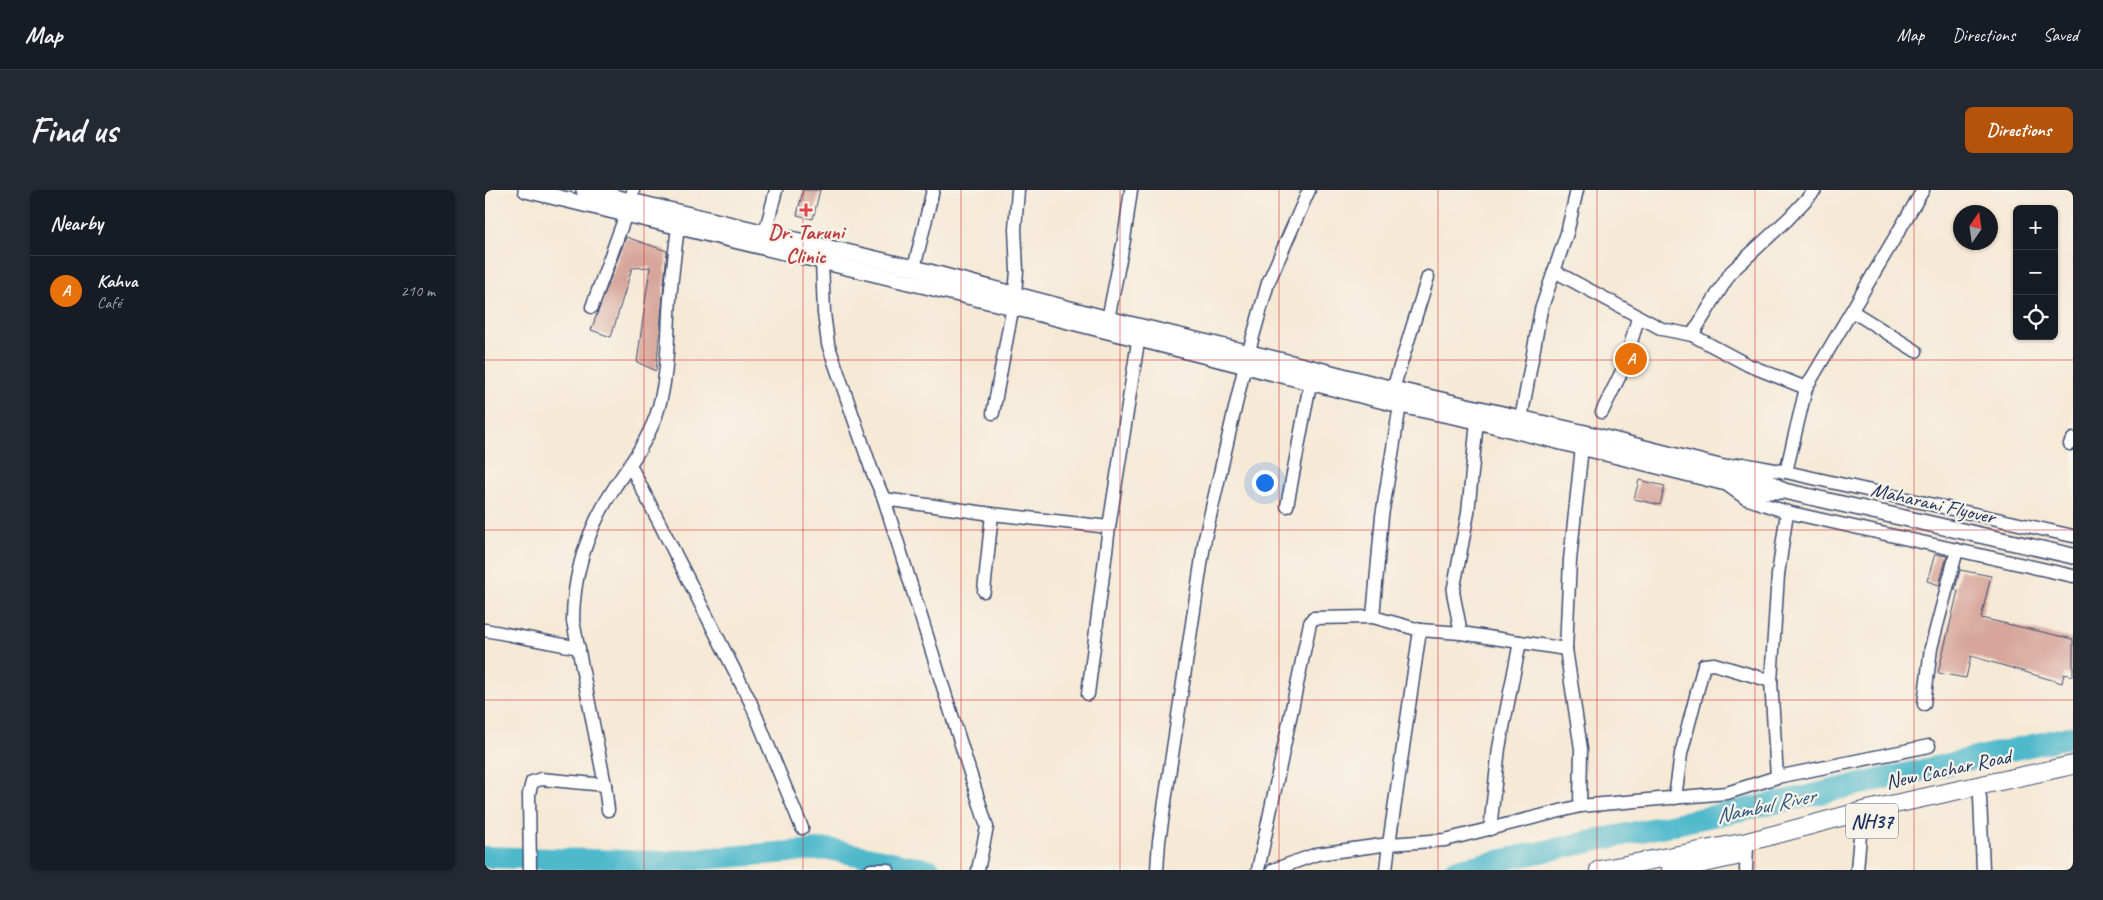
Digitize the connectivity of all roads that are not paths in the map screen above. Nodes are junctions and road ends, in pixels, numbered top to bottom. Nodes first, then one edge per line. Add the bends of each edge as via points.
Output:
1 (526, 190) edge
2 (584, 190) edge
3 (776, 190) edge
4 (933, 190) edge
5 (1018, 190) edge
6 (1131, 190) edge
7 (1309, 190) edge
8 (1577, 190) edge
9 (1815, 190) edge
10 (1923, 190) edge
11 (630, 202) edge
12 (678, 227) junction
13 (763, 239) junction
14 (822, 261) junction
15 (914, 268) junction
16 (1555, 271) junction
17 (1428, 277) dead end
18 (1014, 301) junction
19 (592, 307) dead end
20 (1851, 311) junction
21 (1638, 318) junction
22 (1108, 319) junction
23 (1140, 333) junction
24 (1692, 335) junction
25 (1916, 351) dead end
26 (1246, 359) junction
27 (1311, 375) junction
28 (1806, 388) junction
29 (1393, 389) junction
30 (1400, 404) junction
31 (1602, 412) dead end
32 (993, 413) dead end
33 (1478, 415) junction
34 (1521, 419) junction
35 (1582, 447) junction
36 (630, 465) junction
37 (1785, 472) junction
38 (1722, 474) junction
39 (884, 500) junction
40 (1287, 506) dead end
41 (1787, 512) junction
42 (992, 514) junction
43 (1109, 527) junction
44 (2073, 536) edge
45 (1957, 550) junction
46 (2073, 556) edge
47 (2073, 576) edge
48 (984, 591) dead end
49 (1373, 617) junction
50 (485, 630) edge
51 (1420, 630) junction
52 (1461, 633) junction
53 (1520, 642) junction
54 (579, 648) junction
55 (1566, 649) junction
56 (1771, 681) junction
57 (1088, 694) dead end
58 (1924, 704) dead end
59 (1929, 746) dead end
60 (2073, 765) edge
61 (1777, 777) junction
62 (2073, 777) edge
63 (605, 785) junction
64 (1980, 797) junction
65 (1675, 798) junction
66 (1581, 806) junction
67 (608, 810) dead end
68 (1861, 824) junction
69 (802, 828) dead end
70 (1490, 829) junction
71 (1389, 844) junction
72 (1746, 855) edge
73 (530, 870) edge
74 (871, 870) edge
75 (888, 870) edge
76 (978, 870) edge
77 (1157, 870) edge
78 (1259, 870) edge
79 (1273, 870) edge
80 (1386, 870) edge
81 (1599, 870) edge
82 (1671, 870) edge
83 (1857, 870) edge
84 (1983, 870) edge

1 - 11 main road
2 - 11 main road
3 - 13 street
4 - 15 street
5 - 18 street
6 - 22 street
7 - 26 street via 1268,283
8 - 16 street
9 - 24 street via 1731,272
10 - 20 street
11 - 12 main road
11 - 13 main road
11 - 19 street
12 - 13 main road
12 - 36 street via 665,383 655,418
13 - 14 main road
13 - 15 main road
14 - 18 main road
14 - 39 street via 828,344
15 - 18 main road
16 - 21 street
16 - 34 street via 1541,310
17 - 29 street
18 - 22 main road
18 - 23 main road
18 - 32 street
20 - 25 street
20 - 28 street
21 - 24 street via 1662,329
21 - 31 street via 1624,367
22 - 23 main road
23 - 26 main road
23 - 43 street
24 - 28 street via 1748,365
26 - 27 main road
26 - 77 street via 1205,538
27 - 29 main road
27 - 30 main road
27 - 40 street
28 - 37 street
29 - 33 main road
30 - 33 main road
30 - 49 street via 1381,516
33 - 34 main road
33 - 35 main road
33 - 52 street via 1469,513 1453,592
34 - 38 main road via 1585,432
35 - 38 main road
35 - 55 street via 1570,560
36 - 54 street via 587,539 573,602
36 - 69 street via 750,701
37 - 38 street via 1743,464
37 - 44 street
38 - 41 street via 1745,498
38 - 46 main road, Maharani Flyover via 1745,480 1763,478 1784,491
39 - 42 street
39 - 76 street via 987,827
41 - 45 street
41 - 56 street via 1778,575
42 - 43 street
42 - 48 street
43 - 57 street
45 - 47 street
45 - 58 street via 1931,648
49 - 51 street
49 - 78 street via 1313,618 1310,623
50 - 54 street
51 - 52 street
51 - 71 street
52 - 53 street
53 - 55 street
53 - 70 street via 1499,748
54 - 63 street
55 - 66 street via 1581,749
56 - 61 street
56 - 65 street via 1714,664 1704,665 1681,754
59 - 61 street
60 - 72 highway, New Cachar Road / NH37 via 1863,811
61 - 65 street via 1727,793
62 - 64 highway, New Cachar Road / NH37
63 - 67 street
63 - 73 street via 541,779 532,782 529,794
64 - 68 highway, New Cachar Road / NH37
64 - 84 street
65 - 66 street
66 - 70 street
68 - 72 highway, New Cachar Road / NH37
68 - 83 street
70 - 71 street via 1445,840
71 - 79 street via 1317,854
71 - 80 street
72 - 81 highway, New Cachar Road / NH37
72 - 82 highway, New Cachar Road / NH37
74 - 75 street

